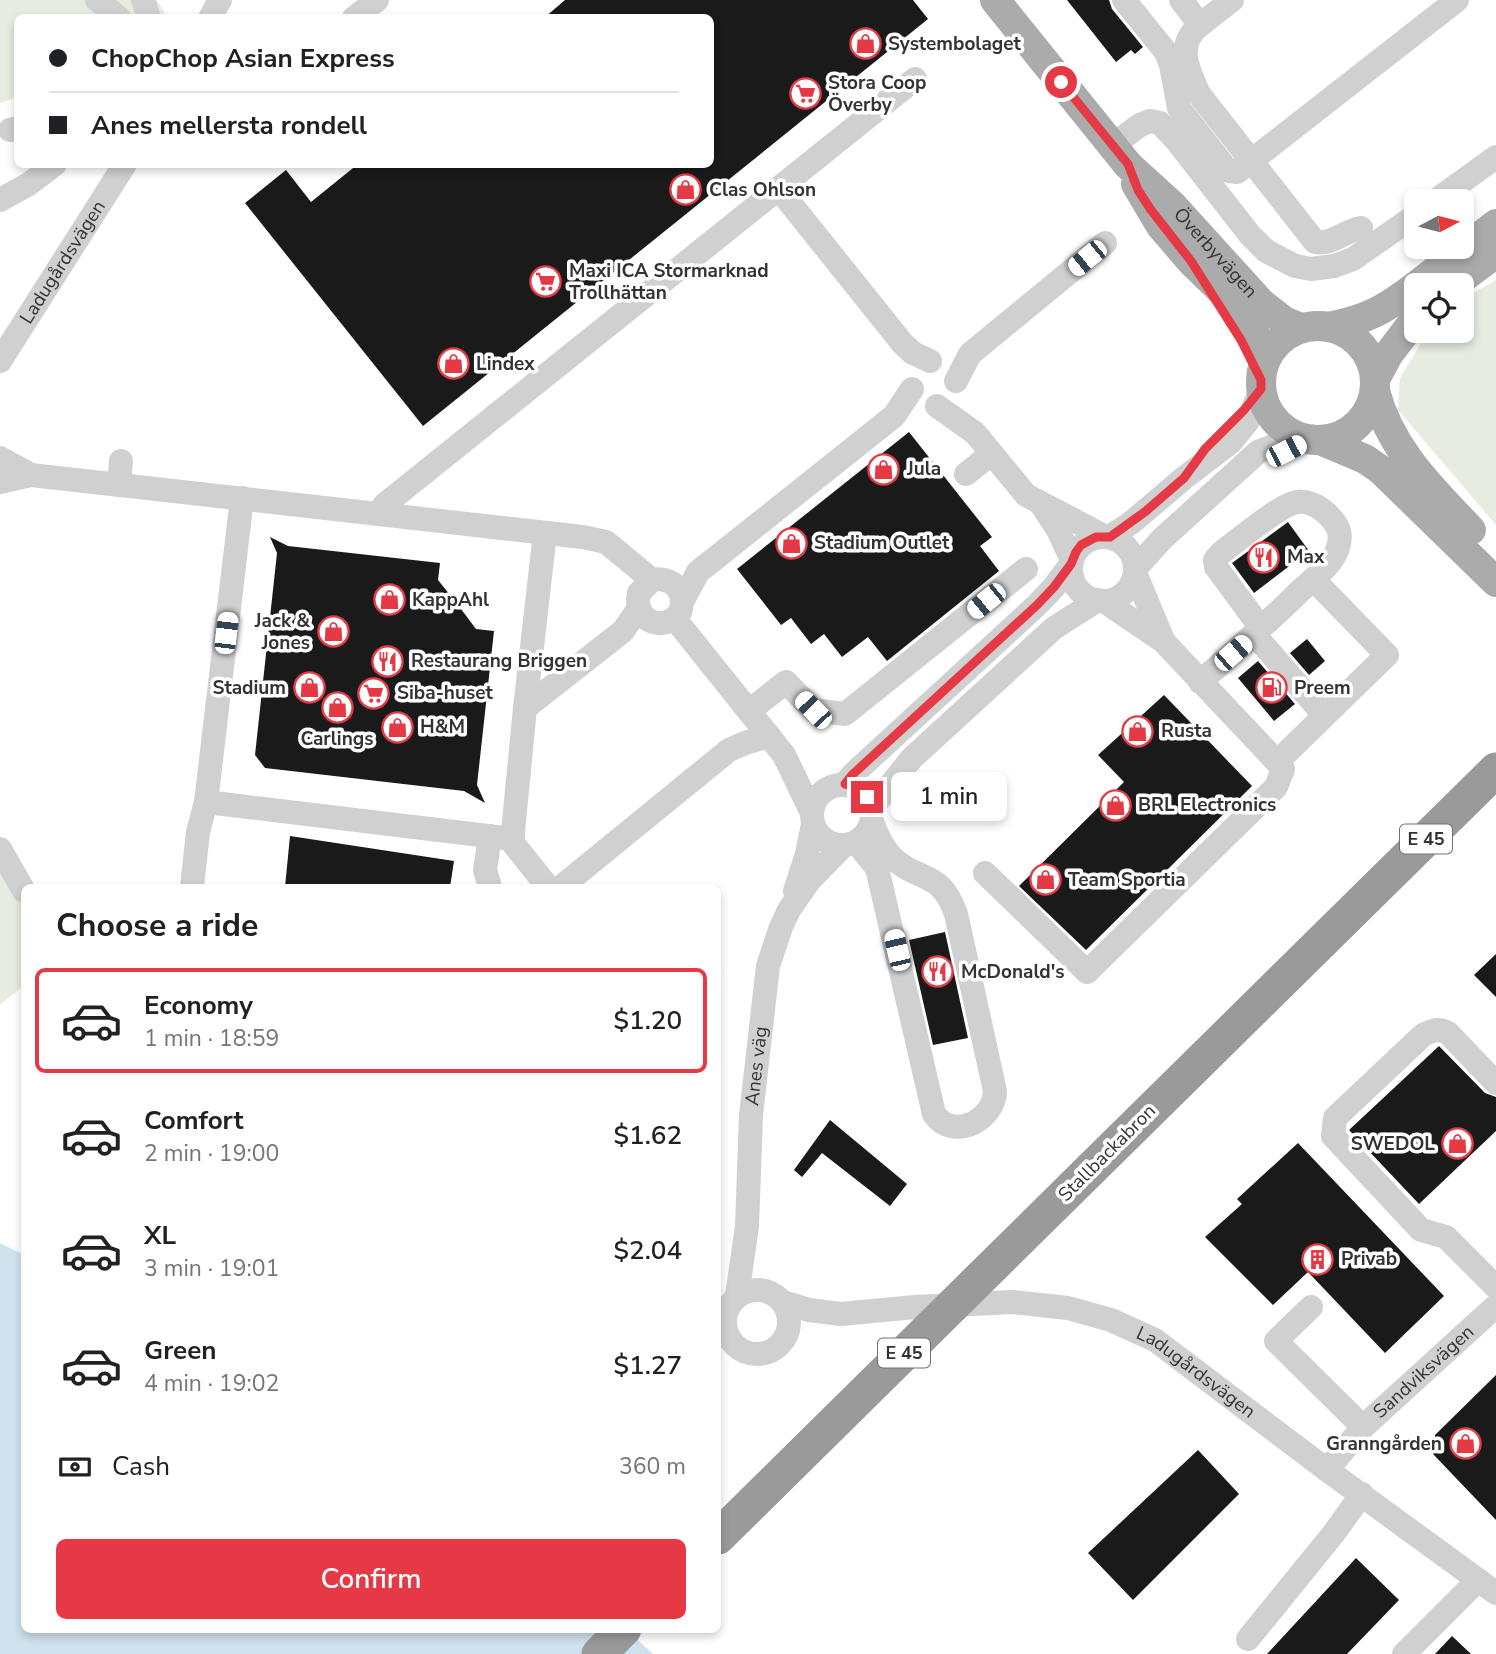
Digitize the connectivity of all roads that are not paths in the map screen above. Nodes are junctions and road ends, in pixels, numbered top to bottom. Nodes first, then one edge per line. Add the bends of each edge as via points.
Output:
1 (97, 0) edge
2 (377, 0) edge
3 (995, 0) edge
4 (1124, 0) edge
5 (1181, 0) edge
6 (1232, 0) edge
7 (1457, 0) edge
8 (114, 14) edge
9 (359, 14) edge
10 (1200, 25) junction
11 (915, 79) dead end
12 (1121, 155) junction
13 (1496, 157) edge
14 (1252, 161) junction
15 (50, 168) edge
16 (122, 168) edge
17 (778, 188) junction
18 (1452, 189) edge
19 (0, 200) edge
20 (1404, 224) edge
21 (1496, 224) edge
22 (1361, 228) dead end
23 (1105, 243) dead end
24 (1496, 253) edge
25 (1433, 273) edge
26 (1469, 273) edge
27 (1404, 295) edge
28 (1315, 327) junction
29 (1404, 334) edge
30 (0, 361) edge
31 (1262, 377) junction
32 (934, 384) junction
33 (1375, 385) junction
34 (1315, 440) junction
35 (991, 454) junction
36 (0, 458) edge
37 (966, 474) dead end
38 (31, 475) junction
39 (0, 482) edge
40 (242, 498) junction
41 (1041, 504) junction
42 (382, 514) junction
43 (545, 533) junction
44 (1107, 537) junction
45 (1496, 556) edge
46 (1072, 562) junction
47 (1026, 569) dead end
48 (1322, 570) junction
49 (1135, 571) junction
50 (1496, 582) edge
51 (659, 600) junction
52 (1101, 600) junction
53 (1257, 631) junction
54 (1163, 641) junction
55 (1200, 681) junction
56 (525, 708) junction
57 (749, 711) junction
58 (1324, 715) junction
59 (777, 746) junction
60 (1280, 766) junction
61 (1496, 770) edge
62 (841, 785) junction
63 (206, 802) junction
64 (872, 815) junction
65 (813, 819) junction
66 (501, 838) junction
67 (850, 844) junction
68 (0, 849) edge
69 (883, 862) junction
70 (985, 873) dead end
71 (192, 884) edge
72 (489, 884) edge
73 (546, 884) edge
74 (565, 884) edge
75 (21, 886) edge
76 (789, 910) junction
77 (1496, 1083) edge
78 (747, 1226) junction
79 (1496, 1287) edge
80 (776, 1297) junction
81 (727, 1306) edge
82 (1496, 1306) edge
83 (1311, 1307) dead end
84 (841, 1314) junction
85 (787, 1334) junction
86 (725, 1341) edge
87 (1363, 1427) junction
88 (1327, 1470) junction
89 (1362, 1494) junction
90 (721, 1534) edge
91 (1487, 1587) edge
92 (620, 1633) edge
93 (1248, 1639) dead end
94 (599, 1654) edge
95 (1404, 1654) edge

1 - 8 street
2 - 9 street
3 - 12 main road
4 - 14 street via 1166,52 1179,108 1224,166 1237,172
5 - 10 street
6 - 10 street
7 - 14 street
10 - 14 street via 1185,45 1191,76 1199,94
11 - 17 street
12 - 20 street via 1140,125 1160,123 1258,243 1295,266 1335,266 1372,248
12 - 28 main road, Överbyvägen via 1261,303 1284,321
12 - 31 main road, Överbyvägen via 1151,210 1252,326
13 - 18 street
14 - 22 street via 1315,242 1331,242
15 - 19 street
16 - 30 street, Ladugårdsvägen
17 - 32 street
17 - 42 street via 384,505
21 - 25 main road
23 - 32 street
24 - 26 main road
27 - 28 main road via 1363,319
28 - 31 main road via 1276,344
28 - 33 main road, Överbyvägen via 1349,334 1370,358
29 - 33 main road
31 - 34 main road, Överbyvägen via 1265,405 1274,419 1286,431
31 - 44 street via 1244,410 1184,478
32 - 35 street
32 - 51 street
33 - 34 main road via 1370,408 1360,422 1337,437
33 - 45 main road, Överbyvägen via 1384,420 1405,457
34 - 49 street via 1277,456 1195,511 1162,539
34 - 50 main road, Överbyvägen via 1381,470
35 - 37 street
35 - 41 street via 1016,486
36 - 38 street
38 - 39 street
38 - 40 street via 120,473
40 - 42 street
40 - 63 street
41 - 44 street
41 - 46 street
42 - 43 street
43 - 51 street via 606,542
43 - 56 street
44 - 46 street via 1088,540
44 - 49 street via 1128,548
46 - 52 street via 1080,591
46 - 62 street via 1037,605
47 - 57 street via 845,714 813,710 786,682
48 - 53 street
48 - 53 street via 1338,549 1340,537 1337,527 1308,503 1283,508 1221,553 1216,567
48 - 58 street via 1387,655
49 - 52 street via 1124,592
49 - 54 street
51 - 56 street
51 - 57 street
52 - 54 street
52 - 64 street via 1054,628 912,758
53 - 55 street
53 - 58 street
54 - 55 street
55 - 60 street
56 - 66 street
57 - 59 street
58 - 60 street
59 - 62 street via 813,775
59 - 65 street
59 - 74 street via 745,743 729,750
60 - 70 street via 1276,787 1087,972
61 - 90 highway, Stallbackabron / E 45, bridge
62 - 64 street via 863,792
62 - 65 street via 820,794
63 - 66 street
63 - 71 street
64 - 67 street via 869,830
64 - 69 street
65 - 67 street via 817,832 828,842
65 - 76 street, Anes väg
66 - 72 street via 485,870
66 - 73 street via 512,842
67 - 69 street
67 - 76 street, Anes väg via 809,881
68 - 75 street
69 - 69 street via 933,880 951,900 956,914 995,1091 990,1111 968,1126 953,1127 934,1114
76 - 78 street, Anes väg via 768,966 762,1007 751,1115
77 - 79 street via 1448,1033 1433,1030 1335,1118 1332,1129 1333,1136 1421,1230 1446,1237
78 - 80 street, Anes väg via 755,1262
78 - 81 street, Anes väg
80 - 81 street via 753,1289
80 - 84 street, Ladugårdsvägen via 809,1310
80 - 85 street via 789,1322
81 - 86 street
82 - 87 street, Sandviksvägen
83 - 87 street via 1276,1341
84 - 85 street, Ladugårdsvägen
84 - 88 street, Ladugårdsvägen via 1012,1302 1068,1308 1111,1320 1155,1340
85 - 86 street via 767,1353 750,1353
87 - 88 street, Sandviksvägen
88 - 89 street, Ladugårdsvägen
89 - 91 street, Ladugårdsvägen
89 - 93 street
91 - 95 street
92 - 94 highway

